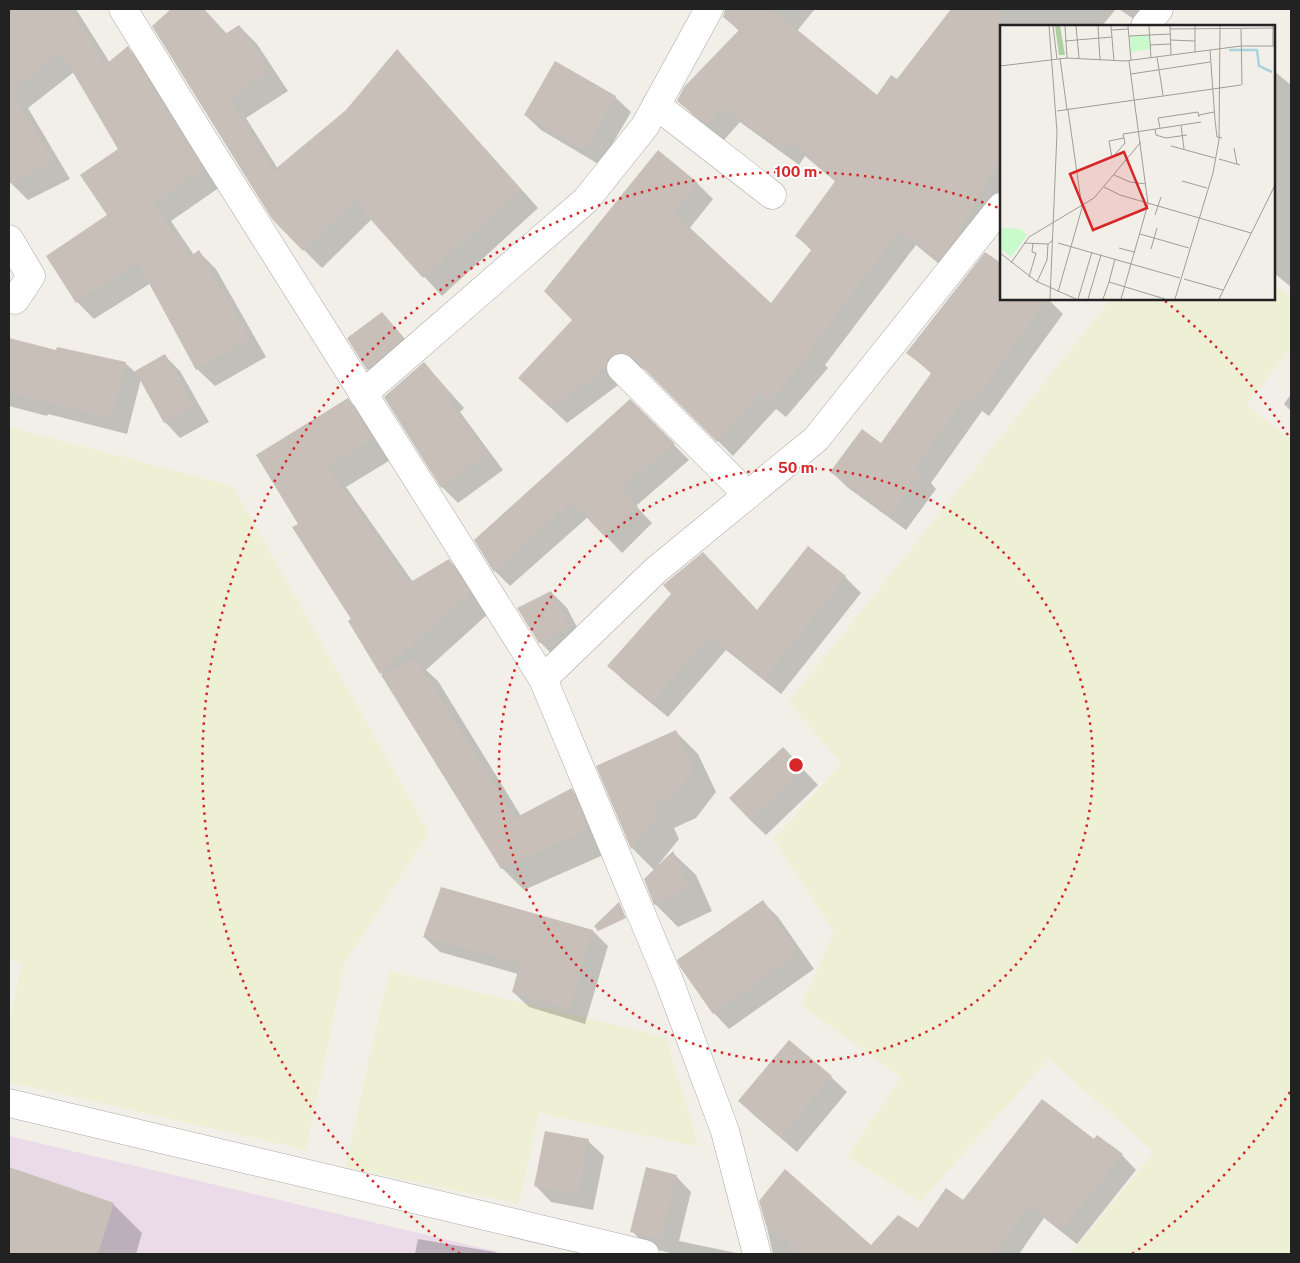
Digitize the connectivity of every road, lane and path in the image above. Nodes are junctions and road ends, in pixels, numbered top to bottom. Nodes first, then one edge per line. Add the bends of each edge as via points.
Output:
1 (123, 9) edge
2 (709, 9) edge
3 (1159, 9) edge
4 (1146, 25) edge
5 (656, 105) junction
6 (772, 195) dead end
7 (1000, 208) edge
8 (9, 239) edge
9 (9, 298) edge
10 (621, 368) dead end
11 (363, 394) junction
12 (748, 495) junction
13 (543, 678) junction
14 (9, 1103) edge
15 (645, 1254) edge
16 (757, 1254) edge

1 - 11 street
2 - 5 street
3 - 4 street
5 - 6 street
5 - 11 street via 645,126 586,200
7 - 12 street via 816,439
8 - 9 street via 30,276 15,300
10 - 12 street
11 - 13 street
12 - 13 street via 656,570
13 - 16 street via 675,996 725,1131
14 - 15 street

